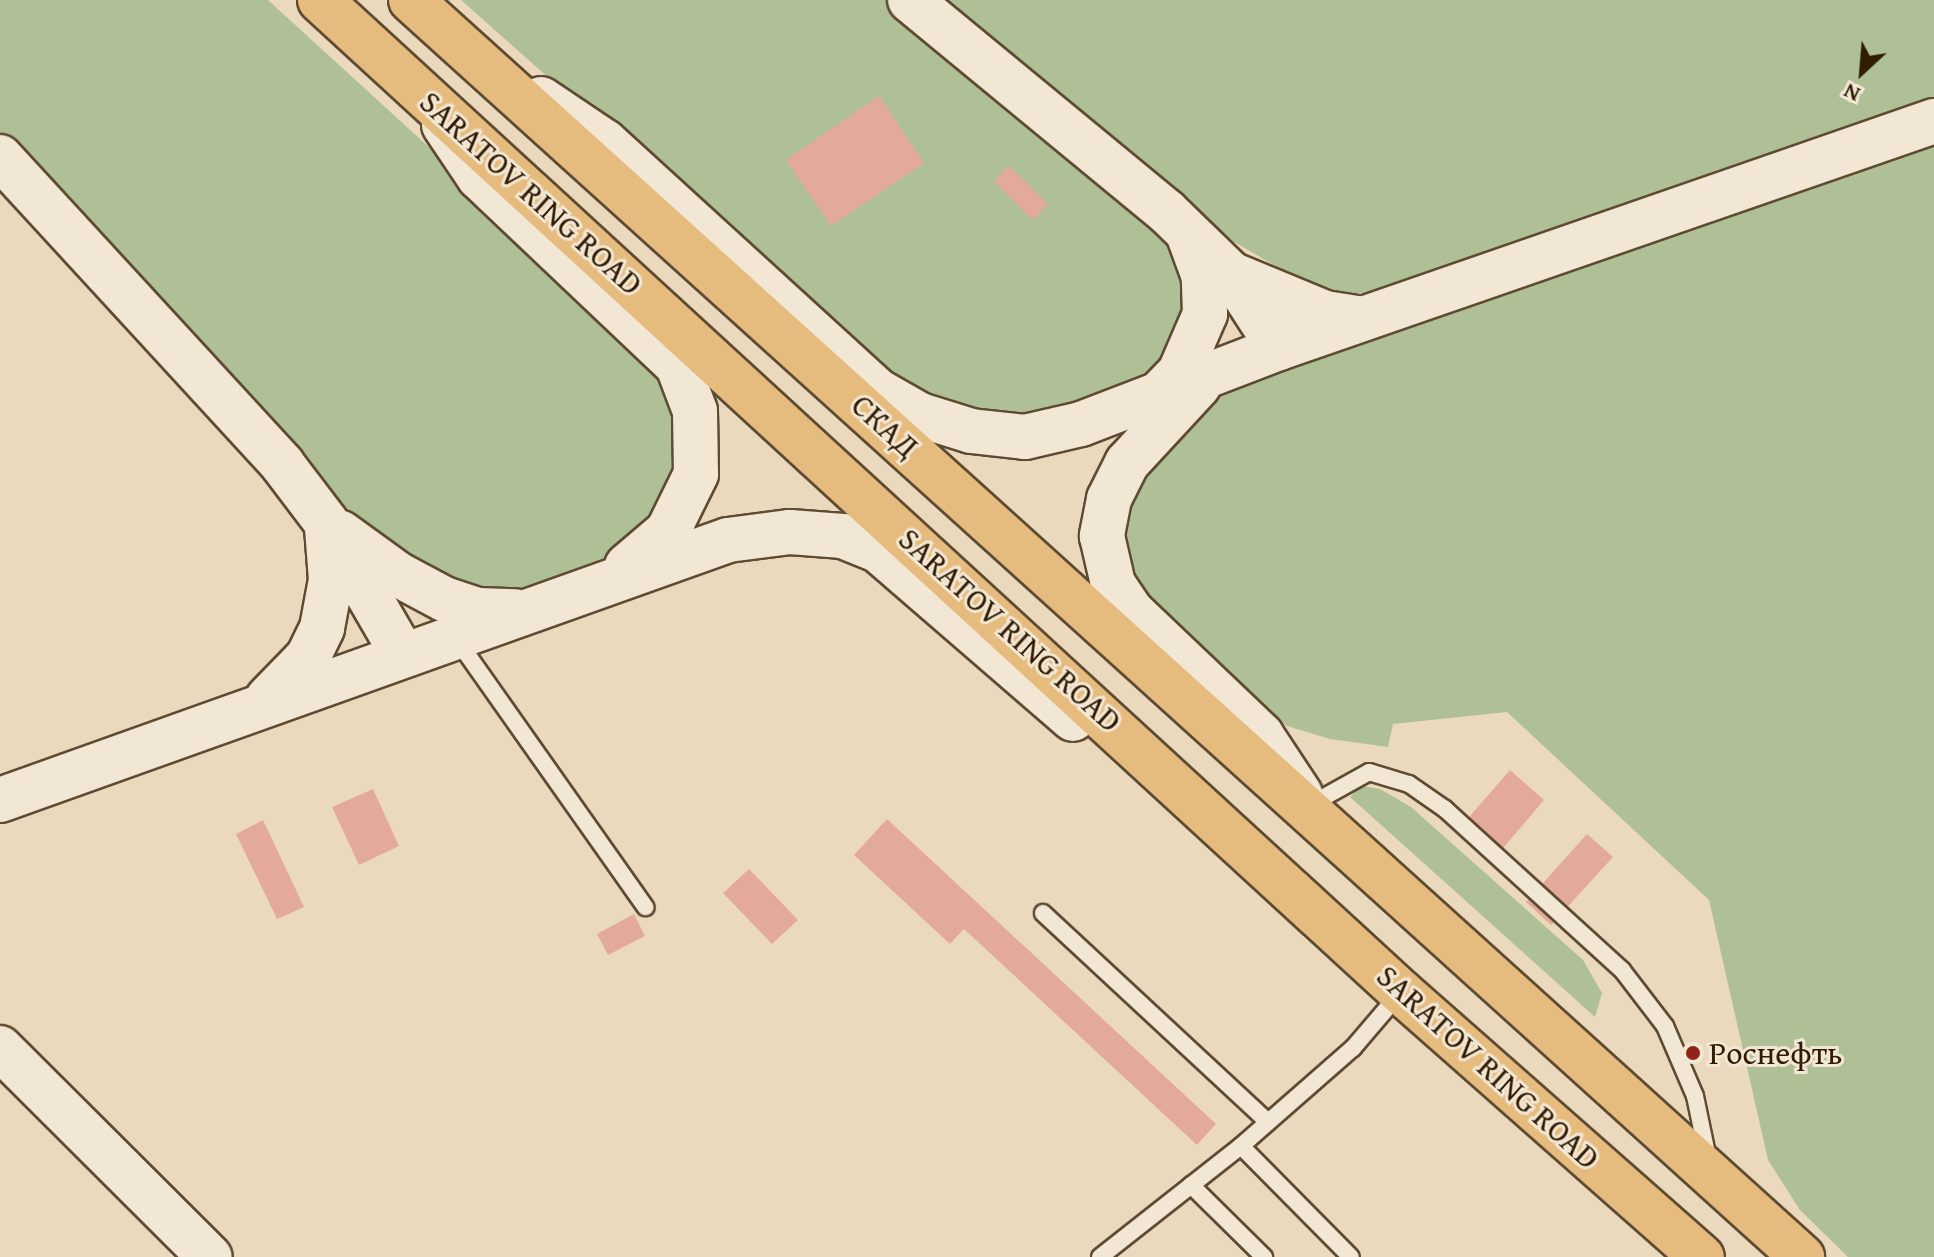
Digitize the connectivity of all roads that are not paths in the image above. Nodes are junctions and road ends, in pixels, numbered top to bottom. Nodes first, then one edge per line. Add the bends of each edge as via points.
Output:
1 (320, 0) edge
2 (411, 0) edge
3 (910, 0) edge
4 (463, 47) junction
5 (425, 95) junction
6 (1934, 121) edge
7 (0, 157) edge
8 (1188, 232) junction
9 (1231, 274) junction
10 (1362, 319) junction
11 (1279, 348) junction
12 (1206, 377) junction
13 (1157, 396) junction
14 (326, 522) junction
15 (601, 583) junction
16 (523, 612) junction
17 (454, 636) junction
18 (403, 655) junction
19 (262, 703) junction
20 (0, 800) edge
21 (1308, 806) junction
22 (1267, 864) junction
23 (645, 907) dead end
24 (1043, 913) dead end
25 (1401, 992) junction
26 (0, 1048) edge
27 (1268, 1122) junction
28 (1241, 1146) junction
29 (1711, 1173) junction
30 (1191, 1185) junction
31 (210, 1257) edge
32 (1100, 1257) edge
33 (1264, 1257) edge
34 (1351, 1257) edge
35 (1702, 1257) edge
36 (1802, 1257) edge

1 - 5 highway, SARATOV RING ROAD
2 - 4 highway, SARATOV RING ROAD
3 - 8 main road
4 - 13 main road via 605,142 878,391 920,415 971,431 1025,437
4 - 21 highway, СКАД
5 - 15 main road via 479,177 668,355 691,400 697,448 686,503 643,555
5 - 22 highway, SARATOV RING ROAD
6 - 10 main road
7 - 14 main road via 282,464
8 - 9 main road
8 - 13 main road via 1204,277 1205,314 1180,372
9 - 10 main road via 1312,308
9 - 11 main road
10 - 11 main road
11 - 12 main road
12 - 13 main road
12 - 21 main road via 1127,463 1109,499 1102,536 1113,584 1131,611 1261,735
14 - 16 main road via 399,575 444,599 477,610
14 - 18 main road
14 - 19 main road via 331,580 322,628 289,682
15 - 16 main road
15 - 22 main road via 728,540 774,534 843,536 878,550 1163,795
16 - 17 main road
17 - 18 main road
17 - 23 lane
18 - 19 main road
19 - 20 main road
21 - 29 highway
21 - 29 lane via 1369,772 1409,784 1445,809 1587,937 1622,970 1665,1026 1695,1096
22 - 25 highway, SARATOV RING ROAD
24 - 27 lane
25 - 27 lane via 1353,1048
25 - 35 highway, SARATOV RING ROAD
26 - 31 main road
27 - 28 lane
28 - 30 lane
28 - 34 lane
29 - 36 highway
30 - 32 lane
30 - 33 lane

